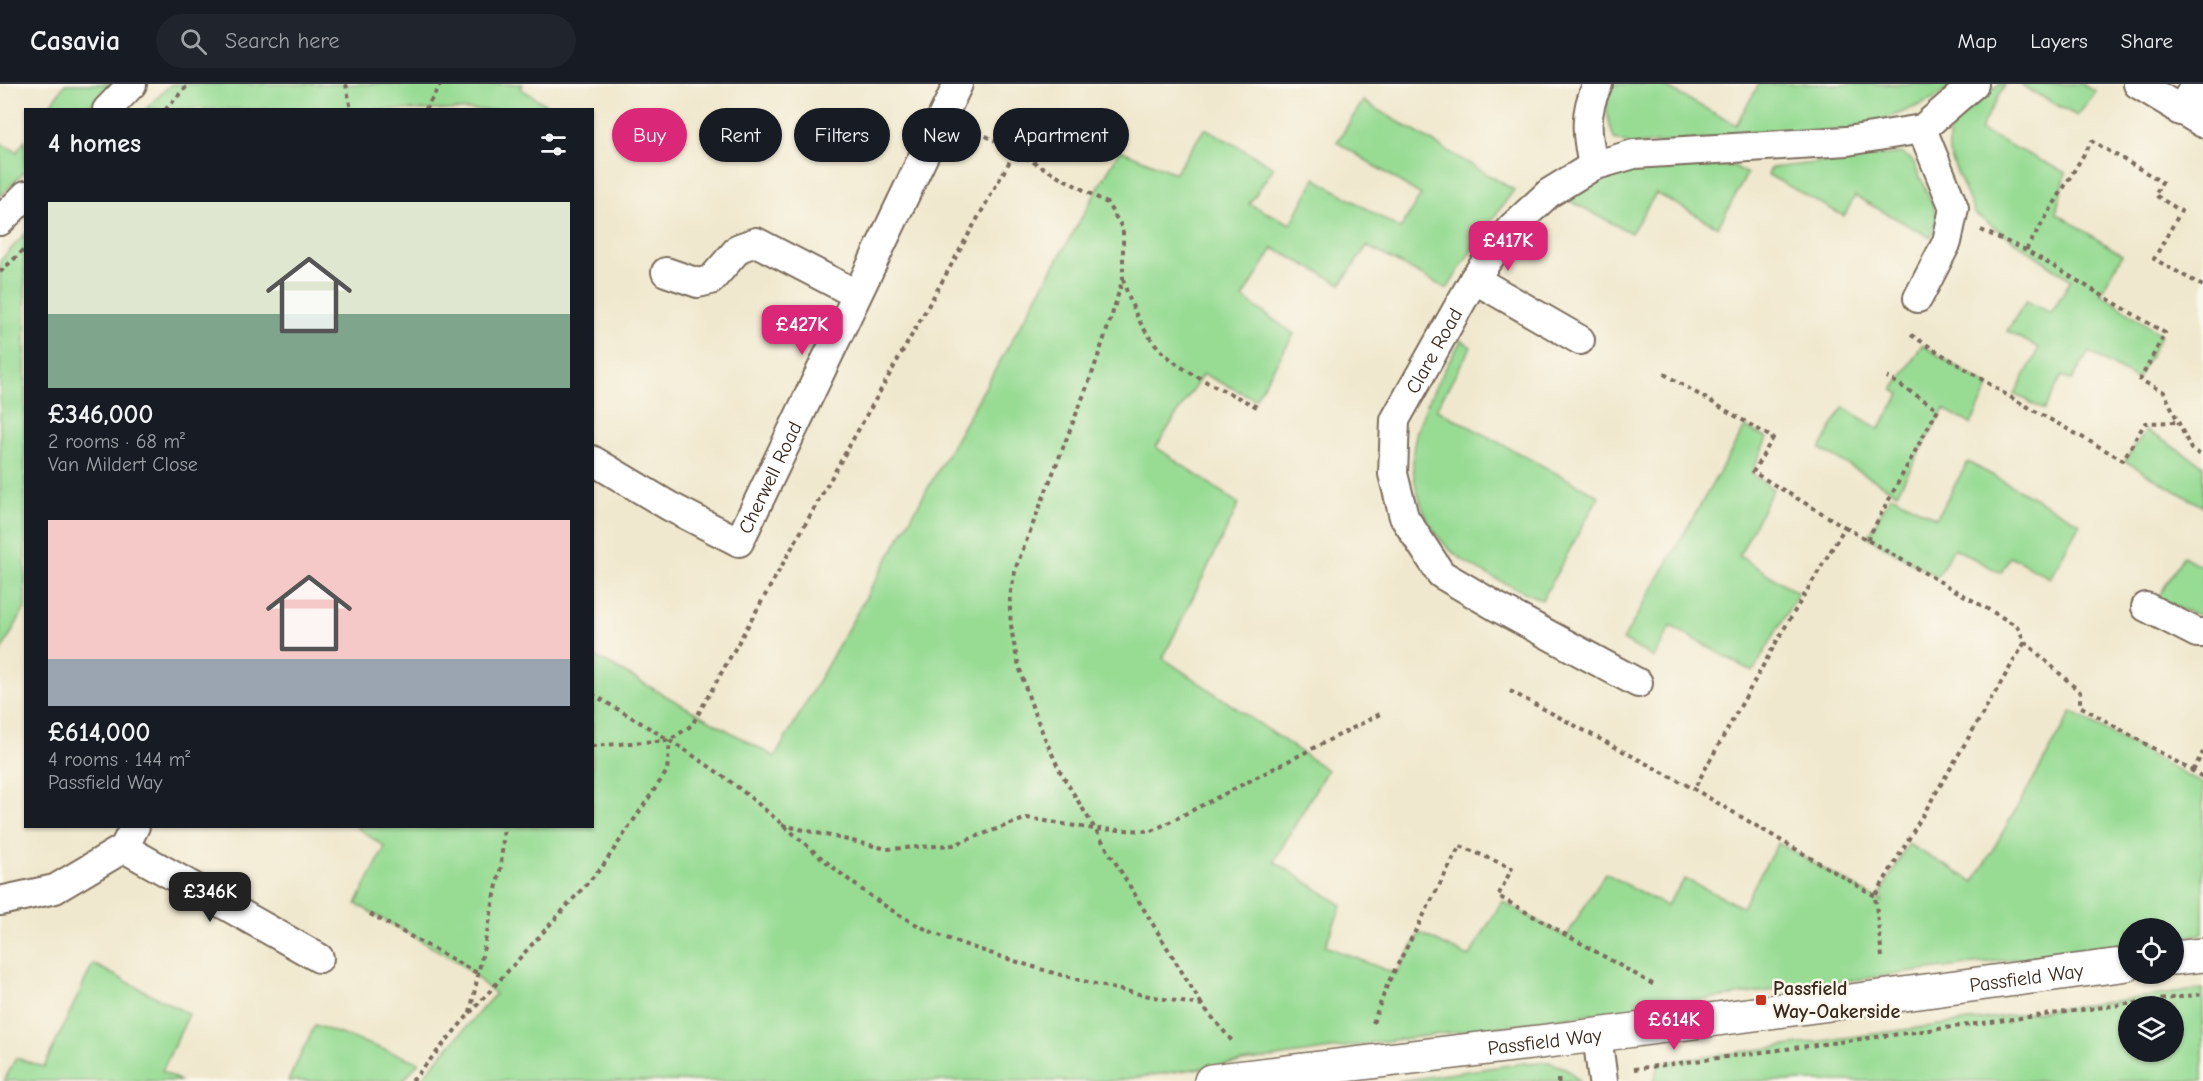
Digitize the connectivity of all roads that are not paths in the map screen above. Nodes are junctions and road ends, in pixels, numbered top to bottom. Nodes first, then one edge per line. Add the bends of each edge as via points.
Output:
1 (132, 84) edge
2 (958, 84) edge
3 (1598, 84) edge
4 (1974, 84) edge
5 (2138, 84) edge
6 (2196, 84) edge
7 (109, 108) edge
8 (2191, 117) edge
9 (1922, 129) junction
10 (1593, 166) junction
11 (24, 197) edge
12 (0, 221) edge
13 (666, 272) dead end
14 (1474, 279) junction
15 (856, 294) junction
16 (1918, 298) dead end
17 (1580, 340) dead end
18 (594, 460) edge
19 (2146, 607) dead end
20 (2203, 633) edge
21 (1638, 682) dead end
22 (129, 837) edge
23 (0, 901) edge
24 (2203, 955) edge
25 (2184, 957) edge
26 (319, 958) dead end
27 (2118, 965) edge
28 (1597, 1035) junction
29 (1211, 1081) edge
30 (1603, 1081) edge

1 - 7 street
2 - 15 street, Cherwell Road
3 - 10 street via 1589,101 1587,134
4 - 9 street
5 - 8 street
6 - 8 street
9 - 10 street, Clare Road via 1847,141 1634,154
9 - 16 street via 1954,208 1947,242
10 - 14 street, Clare Road via 1549,193 1511,228
11 - 12 street
13 - 15 street via 698,283 711,280 739,248 756,242
14 - 17 street
14 - 21 street, Clare Road via 1395,420 1393,474 1404,518 1441,573 1491,618
15 - 18 street, Cherwell Road via 739,542 669,506
19 - 20 street
22 - 23 street via 55,889
22 - 26 street
24 - 25 street
27 - 28 street, Passfield Way
28 - 29 street, Passfield Way
28 - 30 street

